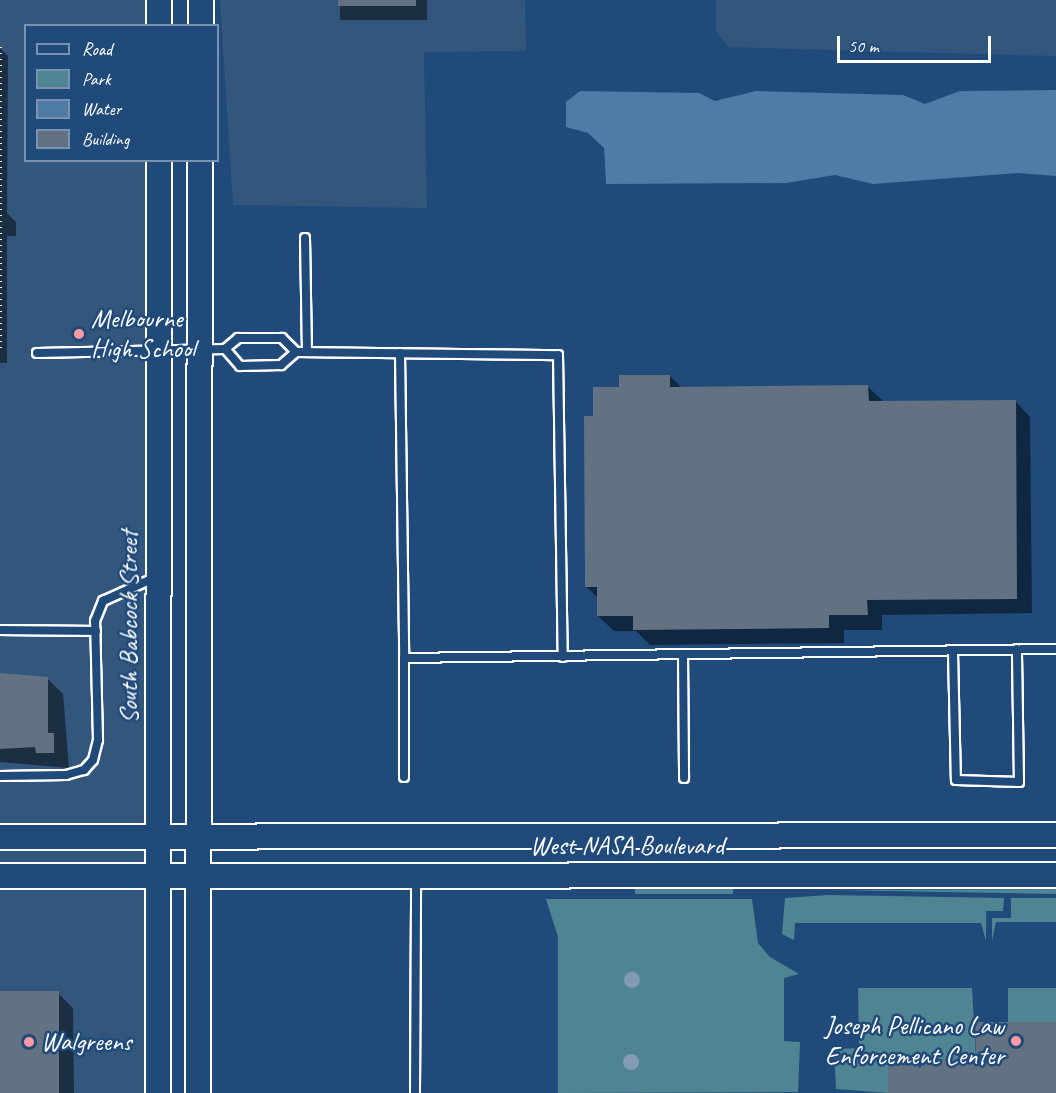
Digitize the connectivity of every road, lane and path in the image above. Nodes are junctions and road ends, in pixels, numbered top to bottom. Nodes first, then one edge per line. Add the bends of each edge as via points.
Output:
1 (159, 0) edge
2 (201, 0) edge
3 (159, 24) edge
4 (201, 24) edge
5 (0, 47) edge
6 (159, 162) edge
7 (200, 162) edge
8 (304, 238) dead end
9 (200, 350) junction
10 (225, 350) junction
11 (159, 351) junction
12 (296, 352) junction
13 (307, 352) junction
14 (0, 353) edge
15 (37, 353) dead end
16 (400, 353) junction
17 (156, 577) junction
18 (0, 630) edge
19 (96, 631) junction
20 (1017, 649) junction
21 (1056, 649) edge
22 (954, 652) junction
23 (683, 655) junction
24 (563, 657) junction
25 (404, 658) junction
26 (0, 776) edge
27 (404, 777) dead end
28 (684, 778) dead end
29 (1056, 835) edge
30 (0, 837) edge
31 (158, 837) junction
32 (199, 837) junction
33 (158, 875) junction
34 (198, 875) junction
35 (416, 875) junction
36 (1056, 875) edge
37 (0, 876) edge
38 (158, 1093) edge
39 (198, 1093) edge
40 (415, 1093) edge

1 - 3 main road
2 - 4 main road
5 - 14 path
6 - 11 main road, South Babcock Street
7 - 9 main road
8 - 13 lane
9 - 10 lane
9 - 11 lane
9 - 32 main road
10 - 12 lane via 238,338 282,338
10 - 12 lane via 240,366 281,365
11 - 15 lane
11 - 17 main road, South Babcock Street
12 - 13 lane
13 - 16 lane
16 - 24 lane via 558,355
16 - 25 lane
17 - 19 lane via 103,601
17 - 31 main road, South Babcock Street
18 - 19 lane
19 - 26 lane via 98,740 93,760 84,770 66,775
20 - 21 lane
20 - 22 lane
20 - 22 lane via 1019,782 956,780
22 - 23 lane
23 - 24 lane
23 - 28 lane
24 - 25 lane
25 - 27 lane
29 - 32 main road, West NASA Boulevard
30 - 31 main road, West NASA Boulevard
31 - 32 main road, West NASA Boulevard
31 - 33 main road, South Babcock Street
32 - 34 main road
33 - 34 main road, West NASA Boulevard
33 - 37 main road, West NASA Boulevard
33 - 38 main road, South Babcock Street
34 - 35 main road, West NASA Boulevard
34 - 39 main road
35 - 36 main road, West NASA Boulevard
35 - 40 lane

